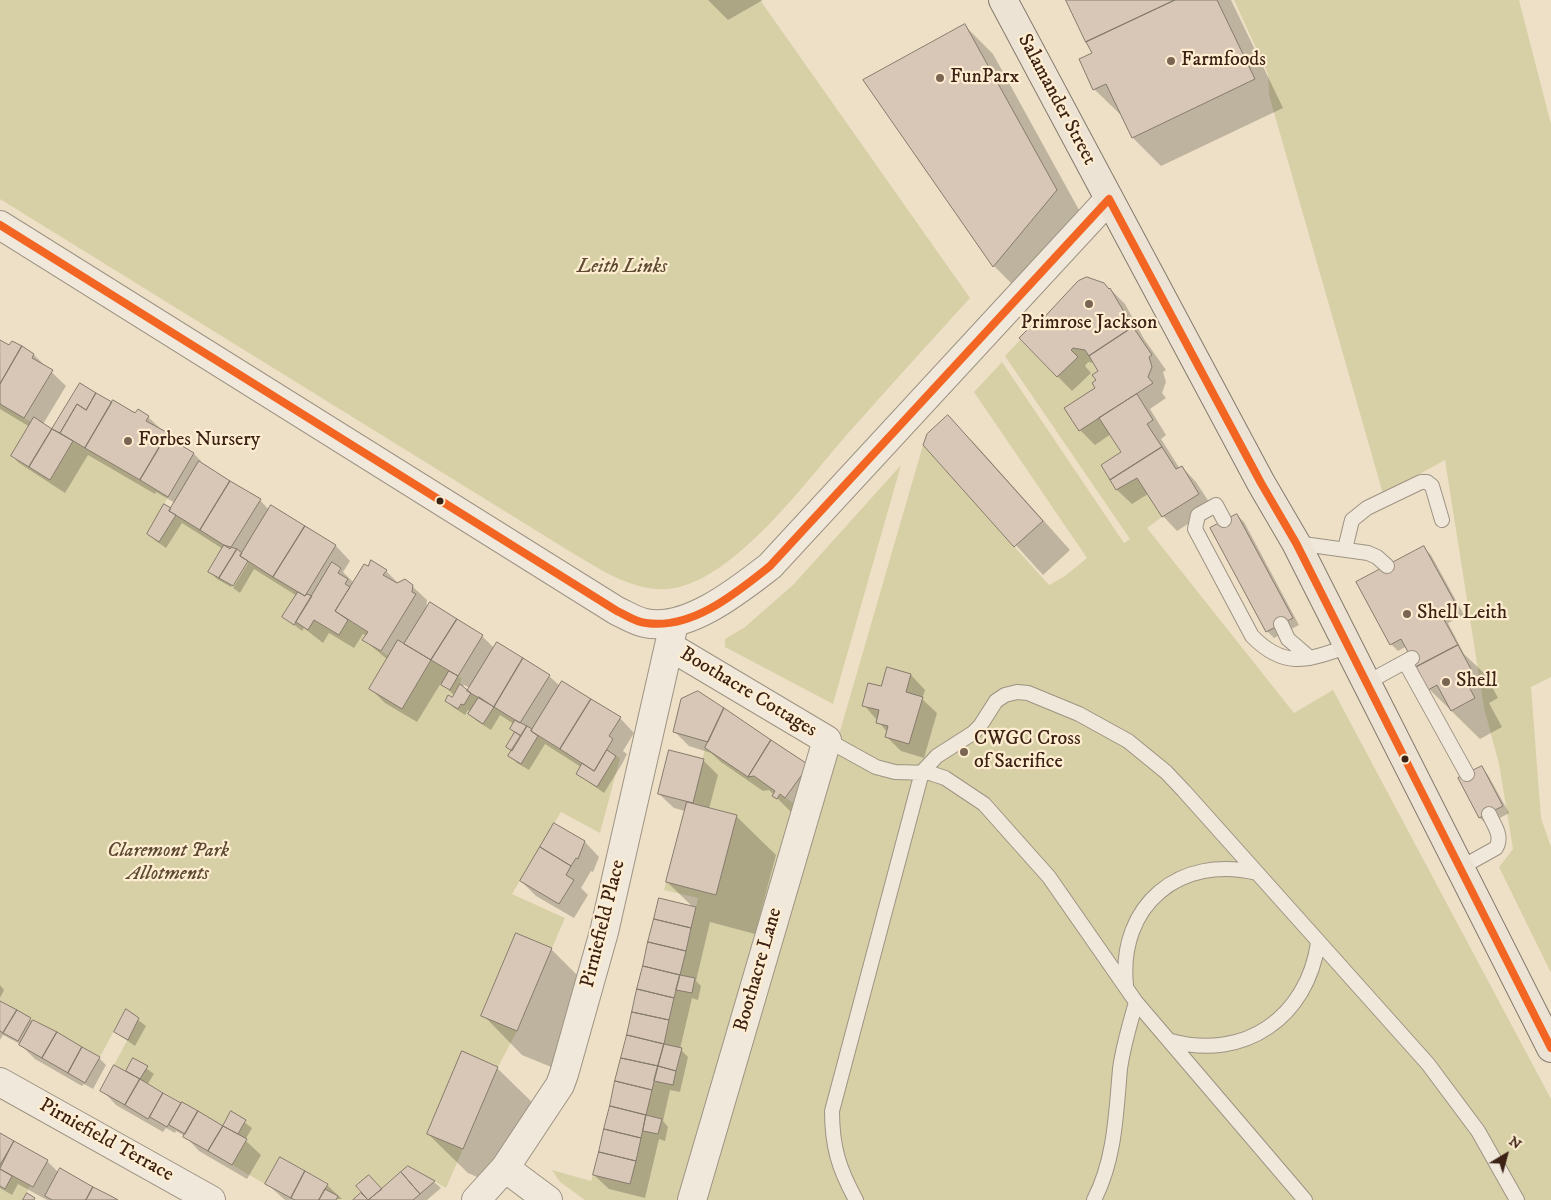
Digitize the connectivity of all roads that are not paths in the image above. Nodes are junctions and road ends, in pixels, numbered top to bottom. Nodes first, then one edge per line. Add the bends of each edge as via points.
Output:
1 (1003, 0) edge
2 (1109, 199) junction
3 (0, 225) edge
4 (1224, 520) dead end
5 (1442, 520) dead end
6 (1296, 543) junction
7 (1345, 549) junction
8 (1386, 566) dead end
9 (1281, 624) dead end
10 (672, 634) junction
11 (1348, 646) junction
12 (1310, 658) junction
13 (1368, 682) junction
14 (827, 740) junction
15 (922, 772) junction
16 (1467, 774) dead end
17 (1489, 814) dead end
18 (1460, 868) junction
19 (1257, 873) junction
20 (1318, 943) junction
21 (1126, 986) junction
22 (1136, 1002) junction
23 (1171, 1041) junction
24 (1551, 1048) edge
25 (0, 1082) edge
26 (506, 1168) junction
27 (211, 1200) edge
28 (476, 1200) edge
29 (548, 1200) edge
30 (692, 1200) edge
31 (856, 1200) edge
32 (1094, 1200) edge
33 (1305, 1200) edge
34 (1517, 1200) edge

1 - 2 main road, Salamander Street
2 - 6 main road, Salamander Street
2 - 10 street via 770,566
3 - 10 street via 617,611
4 - 12 lane via 1216,505 1198,515 1196,529 1252,636 1262,647 1280,657
5 - 7 lane via 1432,486 1421,482 1367,508 1352,520
6 - 7 lane
6 - 11 main road, Salamander Street
7 - 8 lane via 1368,553
9 - 12 lane via 1288,639
10 - 14 street, Boothacre Cottages
10 - 26 street, Pirniefield Place via 604,932 564,1074
11 - 12 lane
11 - 13 main road, Salamander Street
13 - 16 lane via 1408,660
13 - 18 main road, Salamander Street
14 - 15 lane via 876,767 896,772
14 - 30 street, Boothacre Lane
15 - 19 lane via 937,756 973,733 996,701 1005,695 1028,693 1113,732 1148,756 1178,784
15 - 21 lane via 946,778 984,804 1049,877
15 - 31 lane via 832,1112 832,1131 841,1174
17 - 18 lane via 1499,835 1496,848
18 - 24 main road, Salamander Street
19 - 20 lane
19 - 21 lane via 1206,869 1189,874 1160,891 1147,904 1130,934 1125,959
20 - 23 lane via 1312,971 1303,990 1291,1008 1269,1027 1242,1040 1221,1045 1200,1047
20 - 34 lane via 1444,1084 1486,1144
21 - 22 lane
22 - 23 lane
22 - 32 lane via 1124,1046 1113,1147
23 - 33 lane
25 - 27 street, Pirniefield Terrace
26 - 28 street, Pirniefield Place
26 - 29 street

